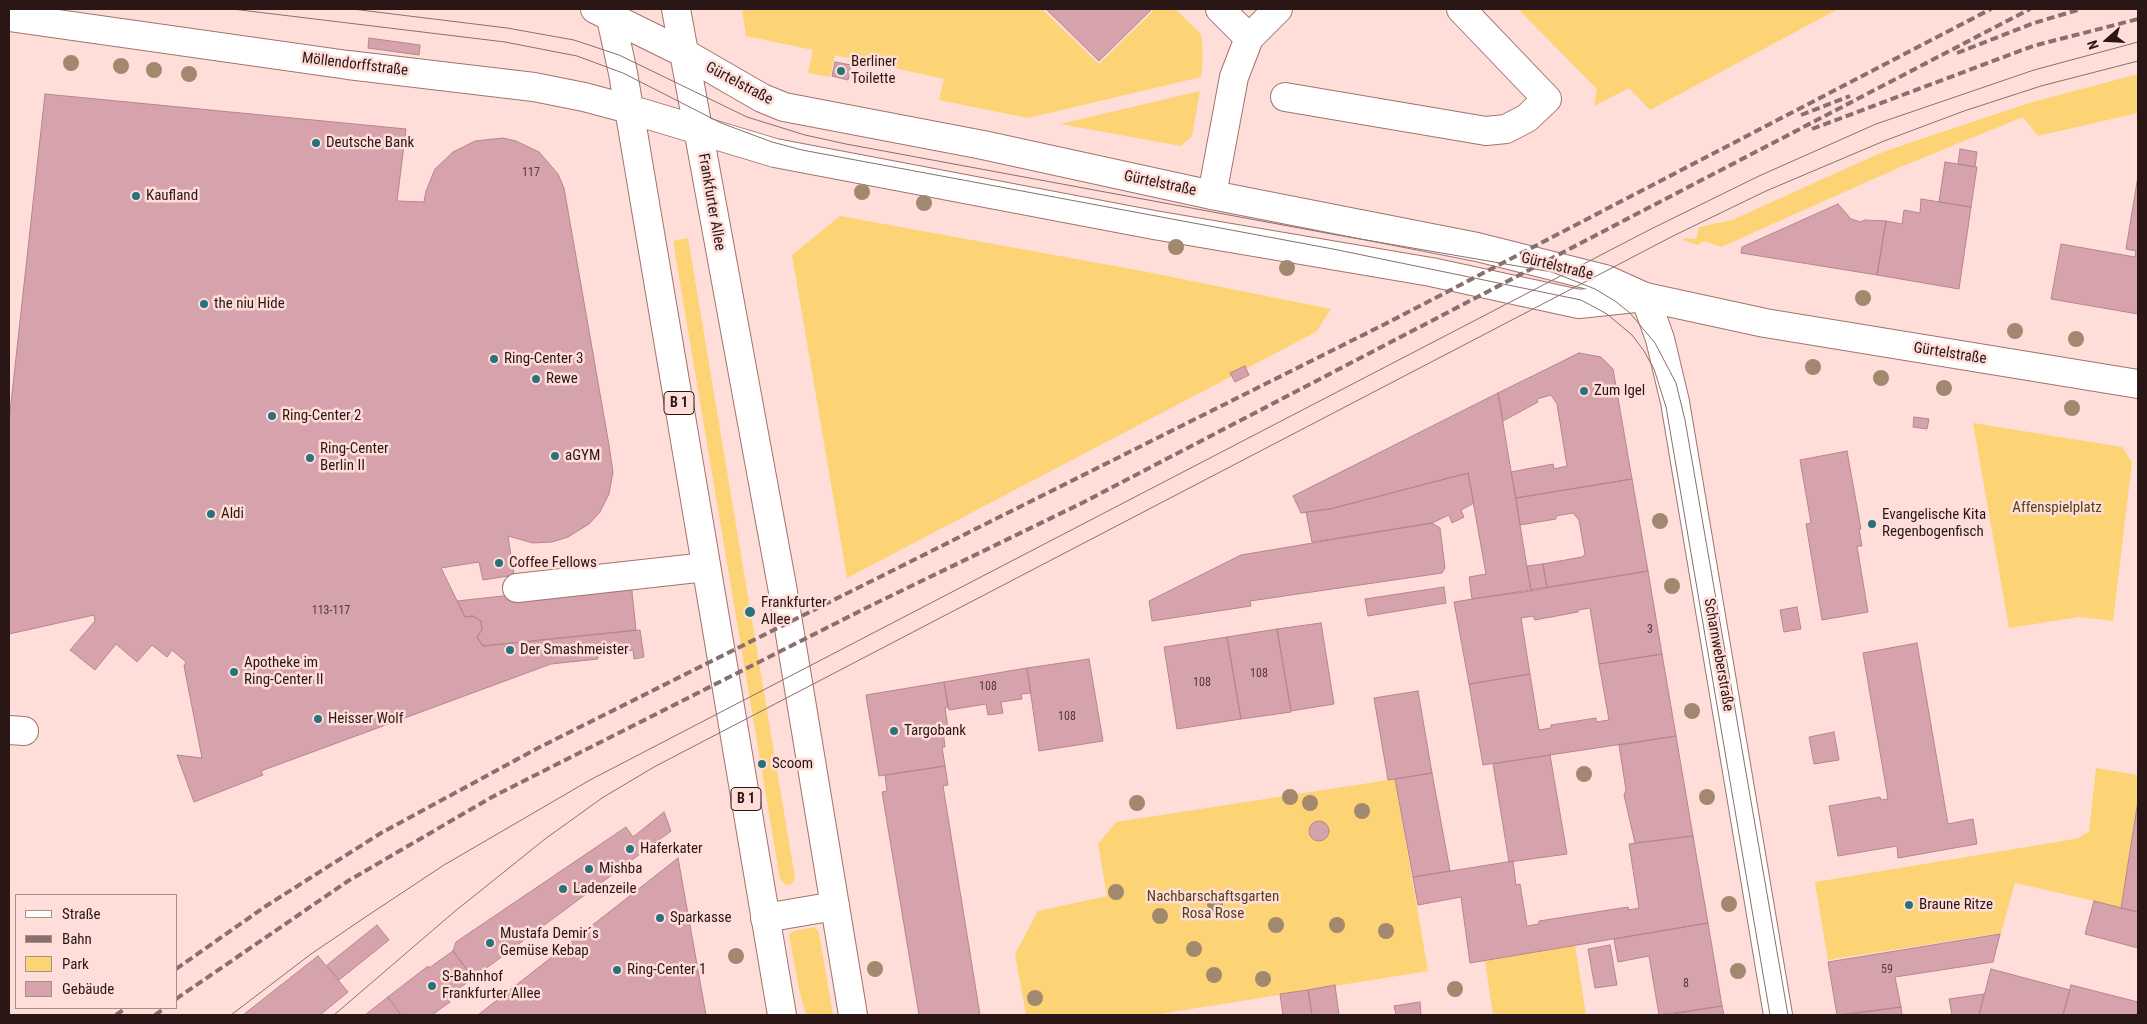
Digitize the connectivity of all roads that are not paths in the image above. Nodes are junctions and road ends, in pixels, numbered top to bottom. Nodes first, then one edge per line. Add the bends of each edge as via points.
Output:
1 (676, 9) edge
2 (1220, 9) edge
3 (1278, 9) edge
4 (1461, 9) edge
5 (605, 11) edge
6 (9, 17) edge
7 (1249, 38) junction
8 (684, 53) junction
9 (1285, 98) dead end
10 (629, 109) junction
11 (698, 130) junction
12 (1212, 196) junction
13 (1645, 297) junction
14 (2138, 384) edge
15 (706, 567) junction
16 (517, 588) dead end
17 (835, 906) junction
18 (766, 918) junction
19 (782, 1015) edge
20 (853, 1015) edge
21 (1778, 1015) edge

1 - 8 main road, Frankfurter Allee
2 - 7 main road
3 - 7 main road
4 - 9 main road via 1548,99 1527,118 1506,129 1486,131
5 - 8 main road
5 - 10 main road, B 1
6 - 10 main road, Möllendorffstraße via 348,65 534,87
7 - 12 main road via 1234,77
8 - 11 main road, Frankfurter Allee
8 - 12 main road, Gürtelstraße via 747,91 784,107 983,145
10 - 11 main road, Möllendorffstraße
10 - 15 main road, B 1
11 - 13 main road, Gürtelstraße via 775,153 1154,225 1431,272 1579,304
11 - 17 main road, Frankfurter Allee via 782,586
12 - 13 main road, Gürtelstraße via 1477,247 1605,279
13 - 14 main road, Gürtelstraße via 1765,323
13 - 21 main road, Scharnweberstraße via 1660,340 1674,402
15 - 16 main road
15 - 18 main road, B 1
17 - 18 main road
17 - 20 main road, Frankfurter Allee
18 - 19 main road, B 1

